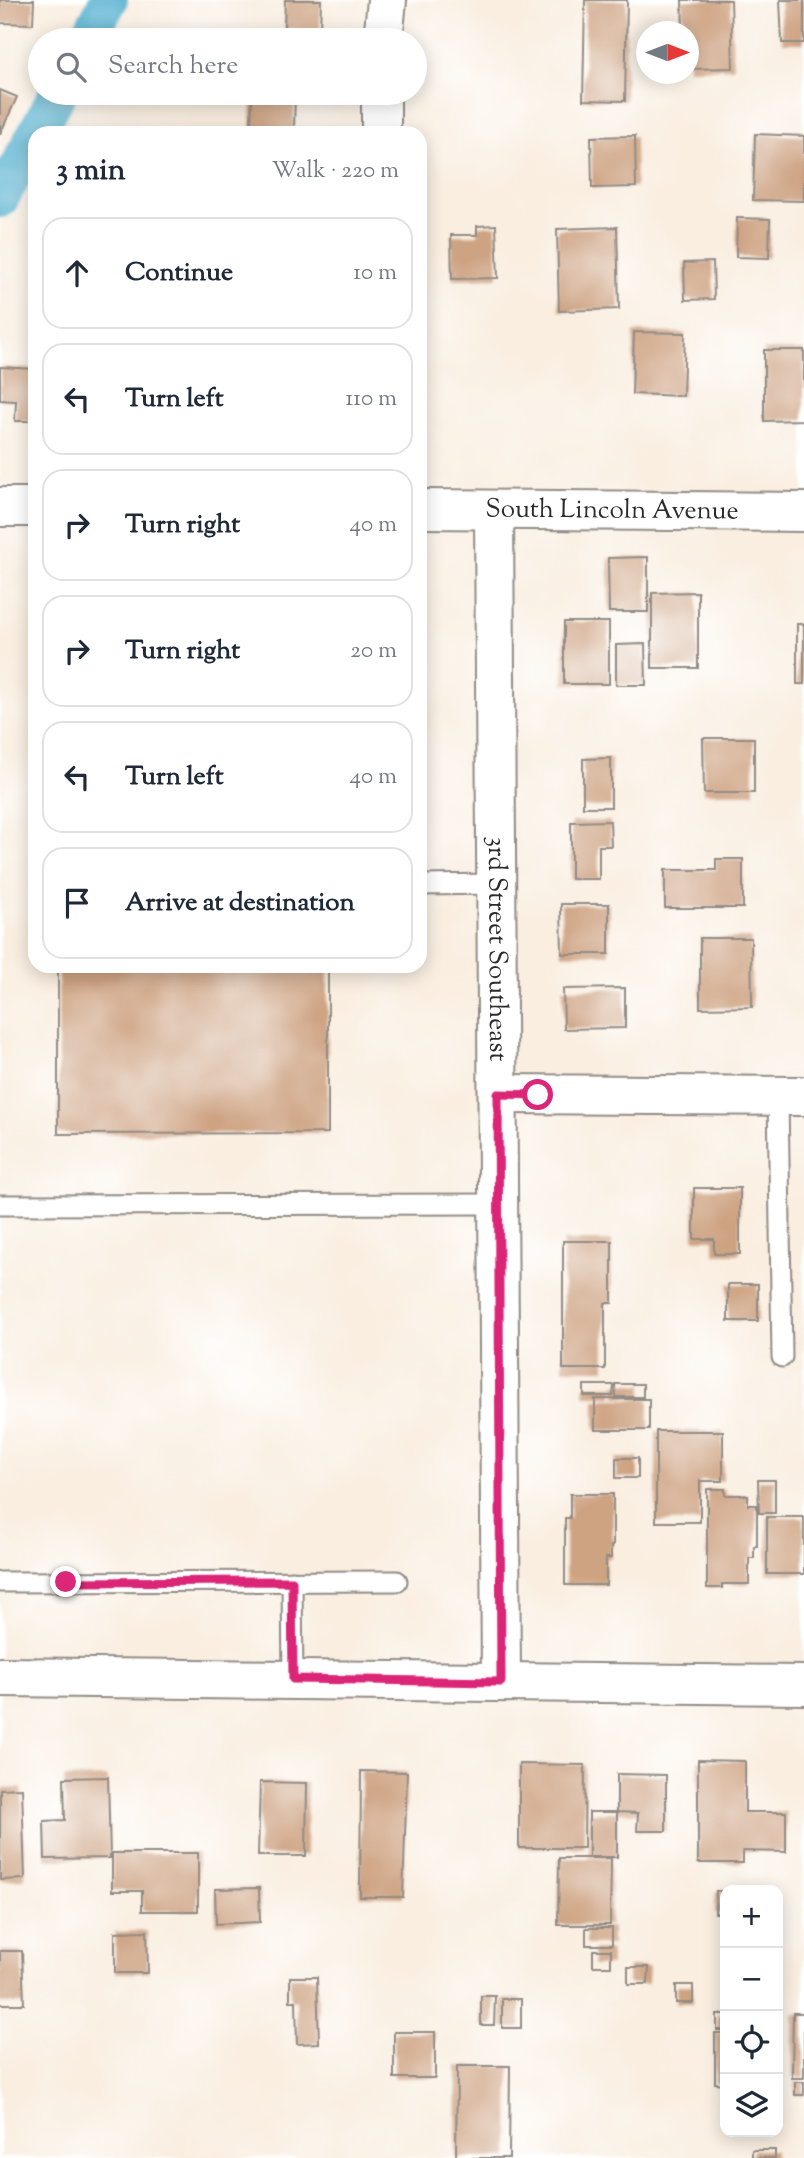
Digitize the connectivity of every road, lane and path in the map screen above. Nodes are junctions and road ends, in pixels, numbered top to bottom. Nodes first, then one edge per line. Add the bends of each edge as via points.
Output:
1 (387, 0) edge
2 (384, 28) edge
3 (381, 105) edge
4 (381, 126) edge
5 (0, 507) edge
6 (28, 507) edge
7 (427, 509) edge
8 (494, 510) junction
9 (804, 512) edge
10 (496, 884) junction
11 (427, 885) edge
12 (498, 1094) junction
13 (791, 1096) edge
14 (498, 1204) junction
15 (0, 1205) edge
16 (782, 1357) dead end
17 (292, 1581) junction
18 (397, 1581) dead end
19 (0, 1582) edge
20 (0, 1677) edge
21 (293, 1679) junction
22 (501, 1682) junction
23 (804, 1685) edge

1 - 2 main road
3 - 4 main road
5 - 6 main road
7 - 8 main road, South Lincoln Avenue
8 - 9 main road, South Lincoln Avenue
8 - 10 main road, 3rd Street Southeast
10 - 11 lane
10 - 12 main road, 3rd Street Southeast
12 - 13 main road
12 - 14 main road, 3rd Street Southeast
13 - 16 lane
14 - 15 lane
14 - 22 main road, 3rd Street Southeast
17 - 18 lane
17 - 19 lane
17 - 21 lane
20 - 21 main road
21 - 22 main road
22 - 23 main road

